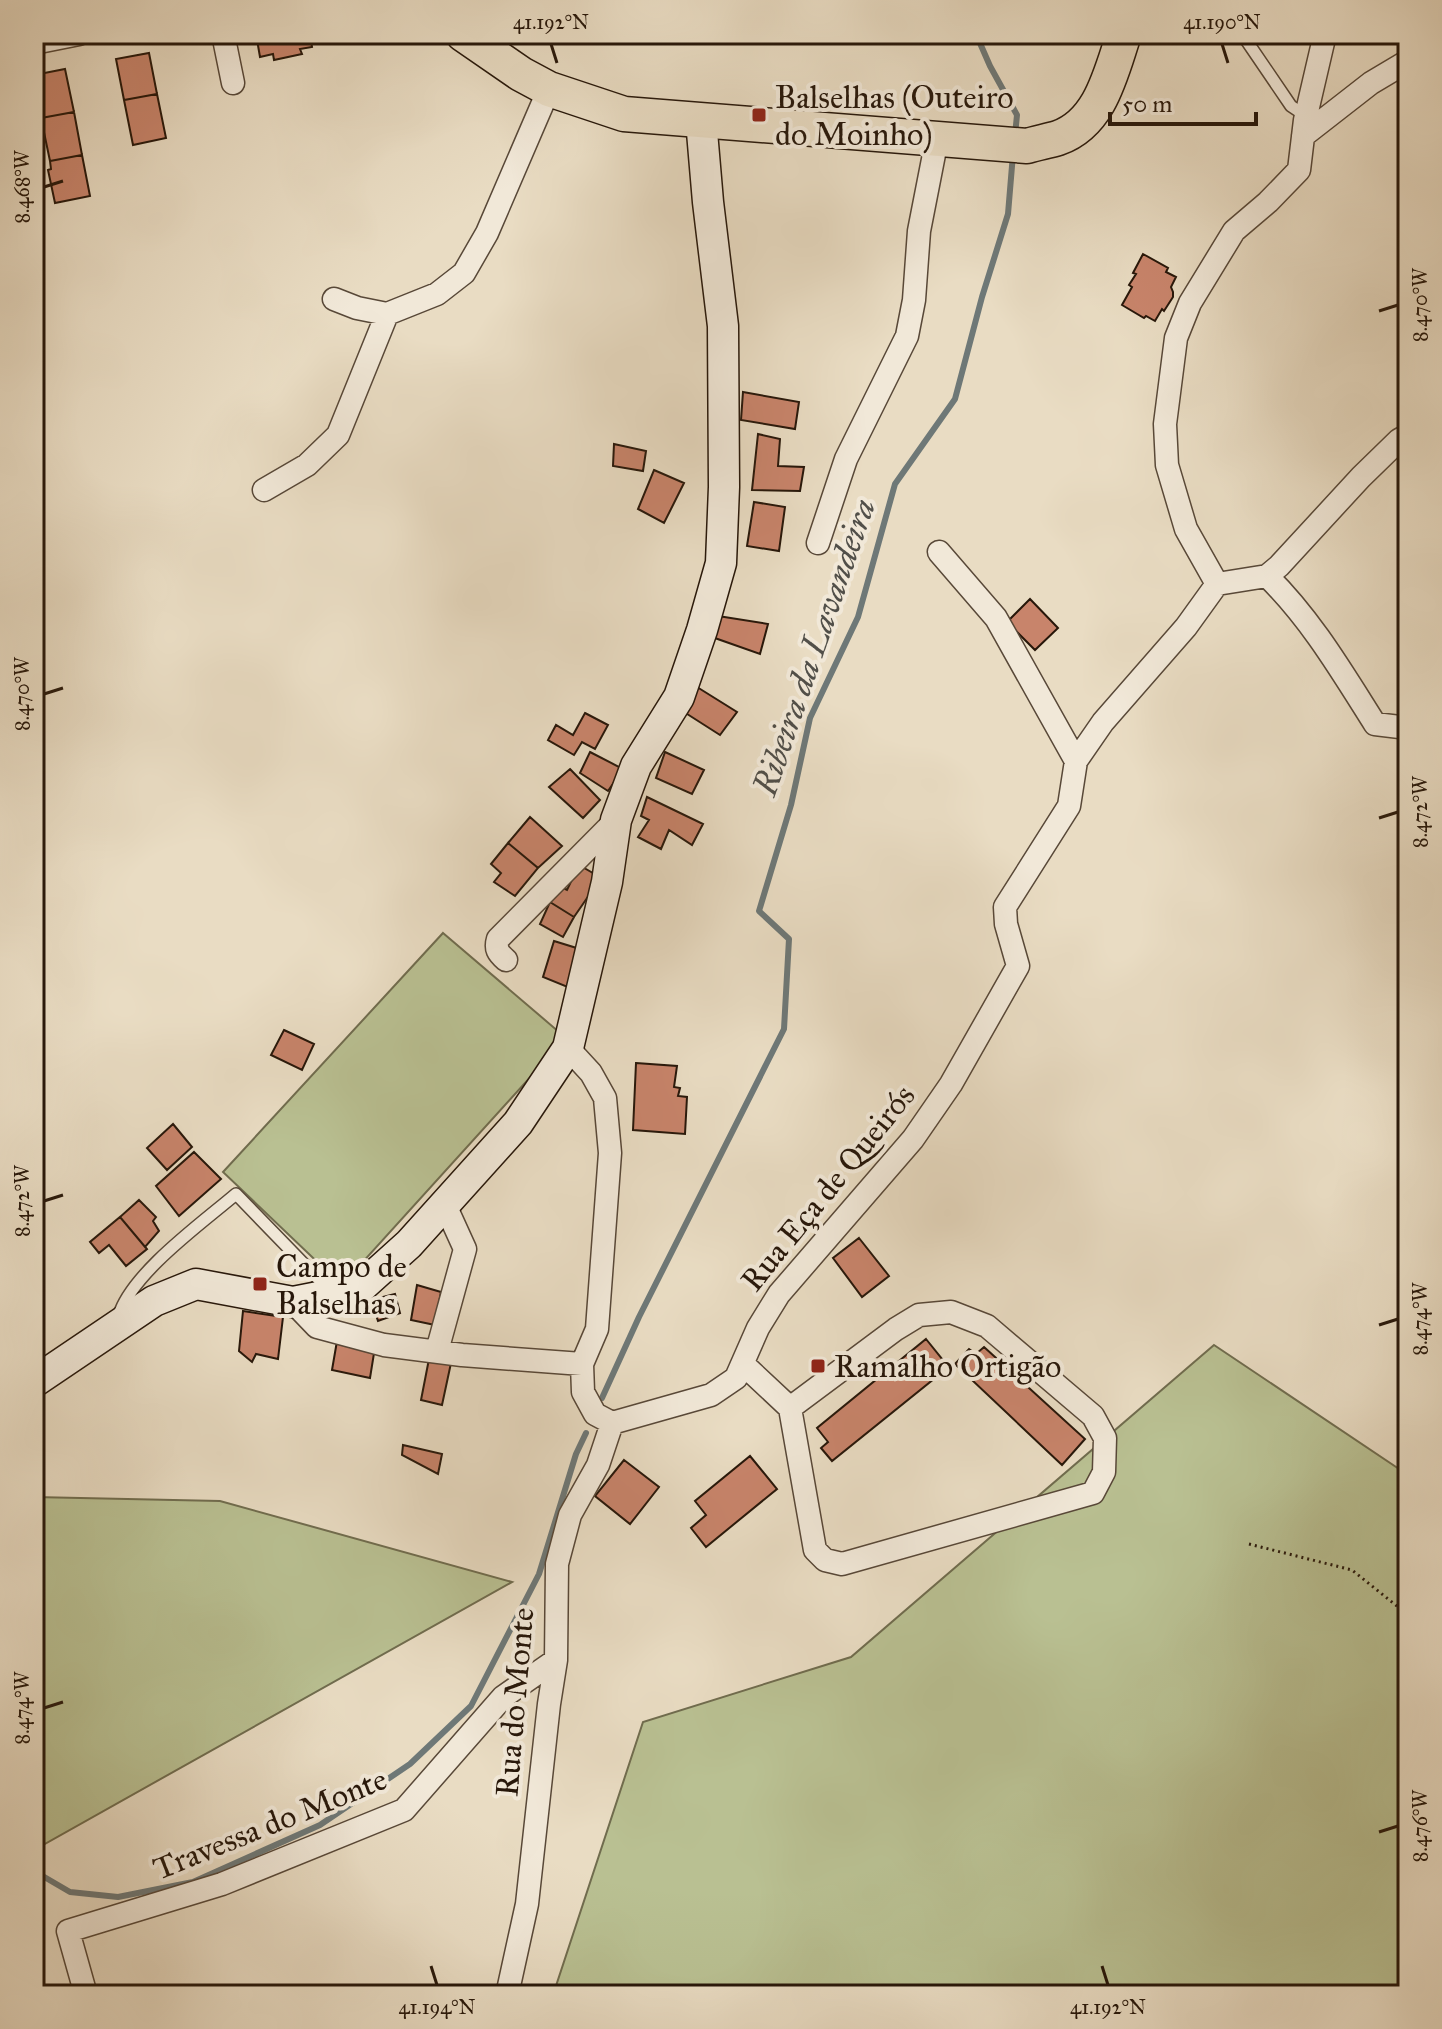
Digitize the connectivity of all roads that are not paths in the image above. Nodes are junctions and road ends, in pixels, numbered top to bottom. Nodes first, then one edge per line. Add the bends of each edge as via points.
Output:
1 (79, 34) edge
2 (223, 34) edge
3 (463, 34) edge
4 (1124, 34) edge
5 (1242, 34) edge
6 (1325, 34) edge
7 (34, 43) edge
8 (1408, 61) edge
9 (233, 83) dead end
10 (549, 89) junction
11 (701, 120) junction
12 (1305, 126) junction
13 (937, 139) junction
14 (334, 299) dead end
15 (387, 314) junction
16 (1408, 435) edge
17 (264, 490) dead end
18 (818, 543) dead end
19 (939, 552) dead end
20 (1267, 576) junction
21 (1217, 584) junction
22 (1408, 728) edge
23 (1076, 761) junction
24 (616, 820) junction
25 (506, 960) dead end
26 (568, 1048) junction
27 (445, 1205) junction
28 (334, 1295) junction
29 (293, 1302) junction
30 (116, 1327) junction
31 (437, 1351) junction
32 (582, 1364) junction
33 (743, 1364) junction
34 (34, 1382) edge
35 (790, 1408) junction
36 (612, 1423) junction
37 (556, 1660) junction
38 (86, 1995) edge
39 (507, 1995) edge

1 - 7 street
2 - 9 street
3 - 10 main road
4 - 13 main road via 1102,97 1082,123 1061,137 1014,145
5 - 12 lane
6 - 12 street
8 - 12 street
10 - 11 main road via 624,114
10 - 15 street via 487,233 464,273 437,294
11 - 13 main road
11 - 24 street via 723,326 721,563 679,697 636,766
12 - 21 street via 1299,170 1234,231 1190,303 1176,338 1165,424 1167,465 1186,529
13 - 18 street via 907,336 846,459
14 - 15 street
15 - 17 street via 338,435 307,465
16 - 20 street
19 - 23 street via 996,618
20 - 21 street
20 - 22 street via 1329,651 1375,724
21 - 23 street, Rua Eça de Queirós
23 - 33 street, Rua Eça de Queirós via 1069,806 1005,907 1018,966 1008,986 913,1139 779,1294
24 - 25 street via 498,939 496,946
24 - 26 street
26 - 27 street via 518,1123
26 - 32 street via 605,1098 610,1153 597,1329
27 - 28 street via 377,1275 359,1289
27 - 31 street via 465,1249
28 - 29 street
28 - 30 lane via 236,1194 160,1258 123,1302
29 - 30 street via 196,1284 154,1301
29 - 31 street via 317,1327 384,1345
30 - 34 street
31 - 32 street
32 - 36 street via 583,1392 595,1414
33 - 35 street
33 - 36 street, Rua Eça de Queirós via 736,1378 711,1395
35 - 35 street via 815,1550 825,1560 842,1564 1093,1493 1104,1472 1105,1438 1093,1416 987,1326 951,1312 919,1315
36 - 37 street, Rua do Monte via 598,1465 570,1515 557,1564
37 - 38 street, Travessa do Monte via 503,1697 404,1810 222,1884 68,1931
37 - 39 street, Rua do Monte via 527,1904

